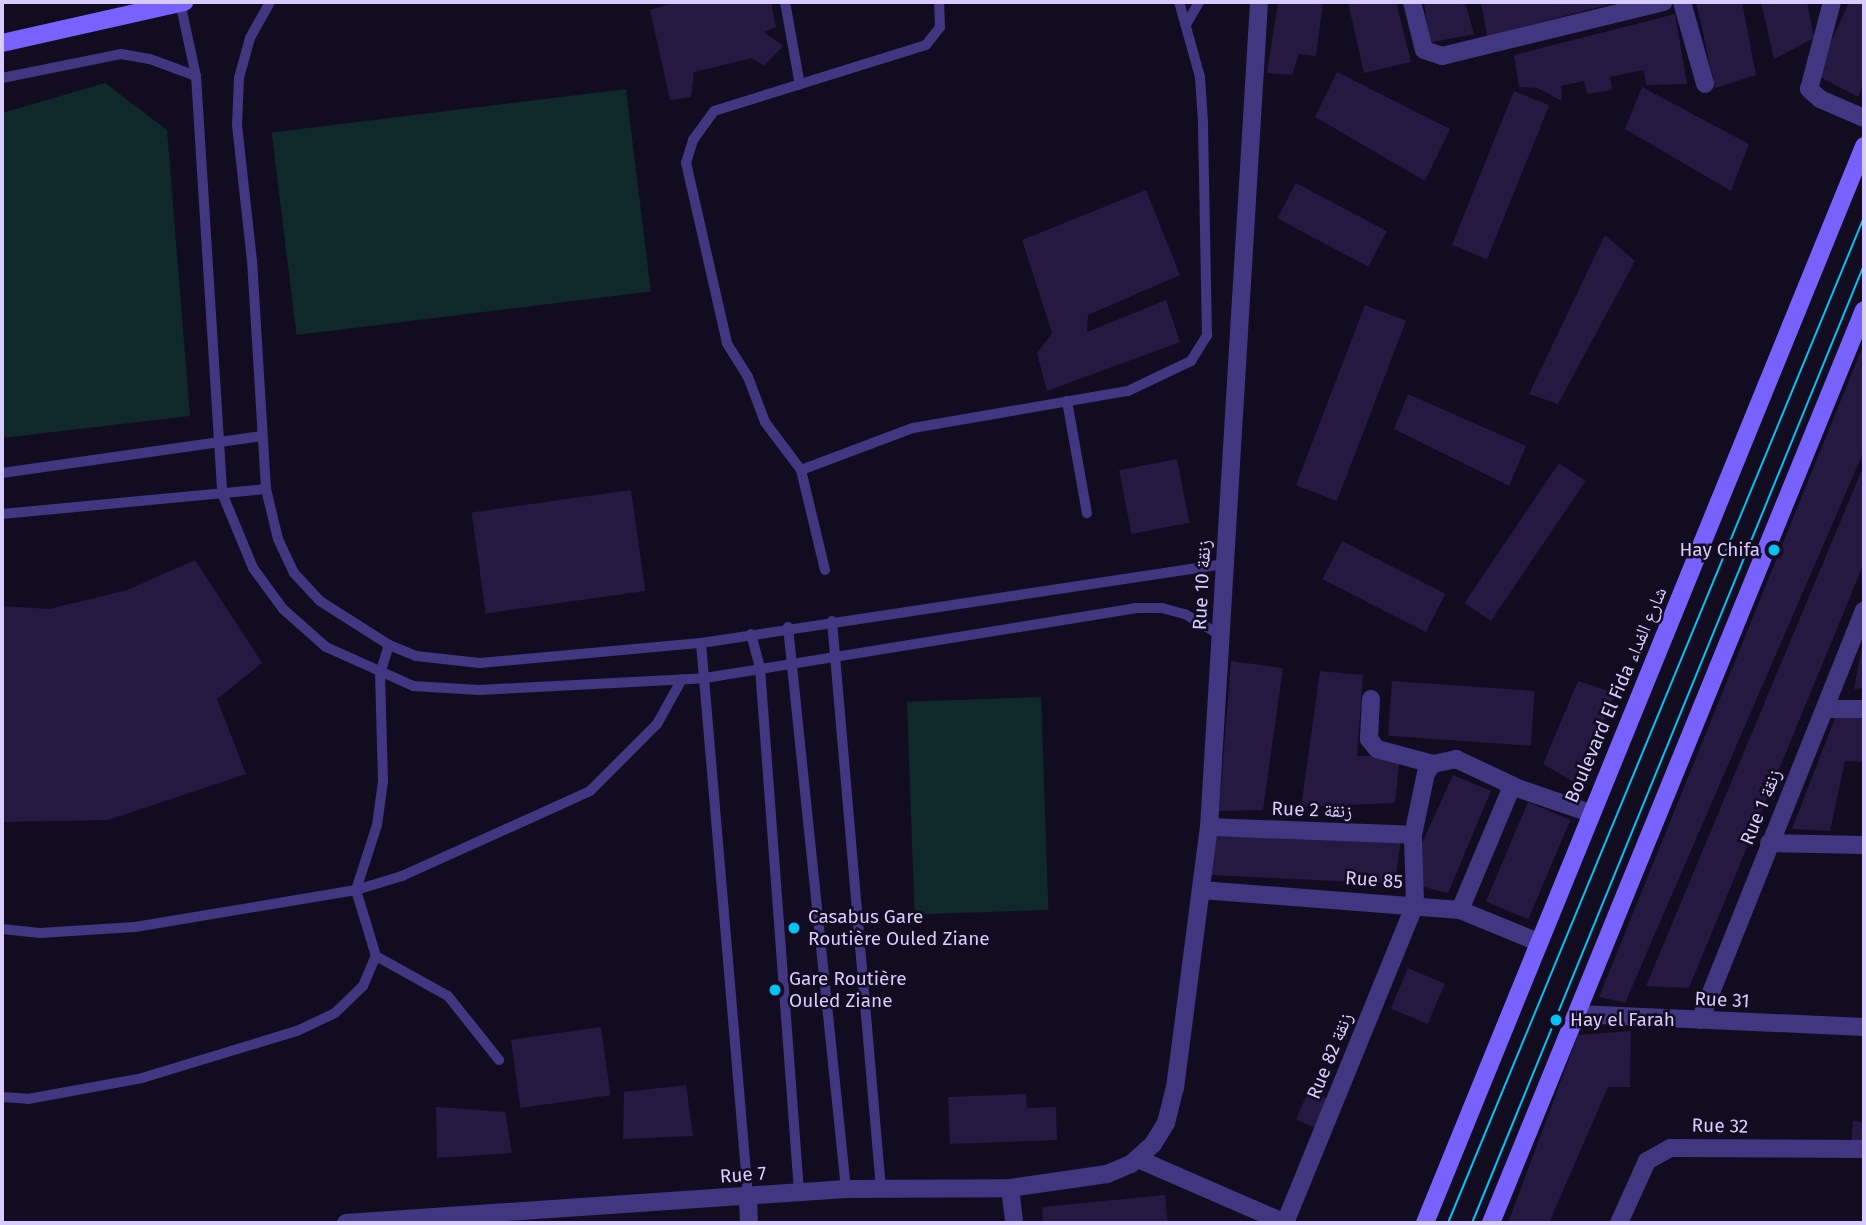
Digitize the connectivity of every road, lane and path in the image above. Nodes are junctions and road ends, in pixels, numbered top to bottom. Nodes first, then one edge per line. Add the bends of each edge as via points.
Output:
1 (182, 2) edge
2 (270, 2) edge
3 (785, 2) edge
4 (939, 2) edge
5 (1180, 2) edge
6 (1199, 2) edge
7 (1259, 2) edge
8 (1412, 2) edge
9 (1664, 2) edge
10 (1682, 2) edge
11 (1832, 2) edge
12 (1187, 23) junction
13 (2, 43) edge
14 (196, 76) junction
15 (2, 78) edge
16 (1705, 84) dead end
17 (800, 85) junction
18 (1864, 118) edge
19 (1864, 146) edge
20 (1863, 316) edge
21 (1068, 401) junction
22 (261, 436) junction
23 (216, 442) junction
24 (801, 470) junction
25 (2, 473) edge
26 (266, 489) junction
27 (222, 492) junction
28 (1087, 513) dead end
29 (2, 514) edge
30 (1224, 564) junction
31 (825, 570) dead end
32 (1864, 611) edge
33 (832, 621) junction
34 (788, 627) junction
35 (751, 634) junction
36 (1220, 635) junction
37 (701, 643) junction
38 (389, 645) junction
39 (836, 655) junction
40 (792, 662) junction
41 (760, 668) junction
42 (380, 674) junction
43 (705, 678) junction
44 (682, 679) junction
45 (1371, 699) dead end
46 (1825, 709) junction
47 (1864, 709) edge
48 (1433, 764) junction
49 (1516, 788) junction
50 (1590, 813) junction
51 (1209, 827) junction
52 (1413, 835) junction
53 (1769, 843) junction
54 (1864, 845) edge
55 (356, 890) junction
56 (1201, 890) junction
57 (1415, 904) junction
58 (1464, 911) junction
59 (2, 929) edge
60 (1538, 942) junction
61 (376, 956) junction
62 (1578, 1014) junction
63 (1700, 1020) junction
64 (1864, 1027) edge
65 (499, 1060) dead end
66 (2, 1097) edge
67 (1864, 1149) edge
68 (1138, 1159) junction
69 (1010, 1188) junction
70 (846, 1189) junction
71 (881, 1189) junction
72 (799, 1192) junction
73 (748, 1196) junction
74 (452, 1219) edge
75 (346, 1223) edge
76 (749, 1223) edge
77 (1014, 1223) edge
78 (1285, 1223) edge
79 (1425, 1223) edge
80 (1491, 1223) edge
81 (1619, 1223) edge

1 - 13 main road
1 - 14 lane
2 - 22 lane via 250,38 239,78 237,125 252,260
3 - 17 lane
4 - 17 lane via 940,27 926,45
5 - 12 lane
6 - 12 lane
7 - 30 street, Rue 10 زنقة
8 - 9 street via 1418,39 1431,55 1442,56
10 - 16 street
11 - 18 street via 1809,89 1820,99
12 - 21 lane via 1203,122 1206,335 1191,361 1166,376 1128,391
14 - 15 lane via 121,54
14 - 23 lane
17 - 24 lane via 714,111 692,140 686,163 727,343 748,377 765,422
19 - 50 main road, Boulevard El Fida شارع الفداء
20 - 62 main road
21 - 24 lane via 913,428
21 - 28 lane
22 - 23 lane
22 - 26 lane
23 - 25 lane
23 - 27 lane
24 - 31 lane
26 - 27 lane
26 - 38 lane via 278,539 293,573 320,601
27 - 29 lane
27 - 42 lane via 253,568 283,609 326,647
30 - 33 lane
30 - 36 street, Rue 10 زنقة
32 - 46 street, Rue 1 زنقة
33 - 34 lane
33 - 39 lane
34 - 35 lane
34 - 40 lane
35 - 37 lane
35 - 41 lane
36 - 39 lane via 1185,614 1135,608
36 - 51 street, Rue 10 زنقة
37 - 38 lane via 480,663 416,656
37 - 43 lane
38 - 42 lane
39 - 40 lane
39 - 71 lane
40 - 41 lane
40 - 70 lane
41 - 43 lane
41 - 72 lane
42 - 44 lane via 414,686 479,690
42 - 55 lane via 381,792 377,825
43 - 44 lane
43 - 73 lane
44 - 55 lane via 657,724 590,791 460,852
45 - 48 street via 1371,746
46 - 47 street
46 - 53 street, Rue 1 زنقة
48 - 49 street via 1455,759
48 - 52 street via 1426,773
49 - 50 street
49 - 58 street
50 - 60 main road, Boulevard El Fida شارع الفداء
51 - 52 street, Rue 2 زنقة
51 - 56 street, Rue 10 زنقة
52 - 57 street
53 - 54 street
53 - 63 street, Rue 1 زنقة
55 - 59 lane via 135,927 40,933
55 - 61 lane
56 - 57 street, Rue 85
56 - 68 street, Rue 10 زنقة via 1175,1088 1166,1123
57 - 58 street, Rue 85
57 - 78 street, Rue 82 زنقة
58 - 60 street, Rue 85
60 - 79 main road, Boulevard El Fida شارع الفداء
61 - 65 lane via 448,996
61 - 66 lane via 363,986 335,1013 297,1031 142,1078 28,1099
62 - 63 street, Rue 31
62 - 80 main road
63 - 64 street, Rue 31
67 - 81 street, Rue 32 via 1670,1148 1647,1161
68 - 69 street, Rue 7 via 1107,1174
68 - 78 street
69 - 71 street, Rue 7
69 - 77 street
70 - 71 street, Rue 7
70 - 72 street, Rue 7
72 - 73 street, Rue 7
73 - 74 street, Rue 7
73 - 76 street
74 - 75 street, Rue 7

